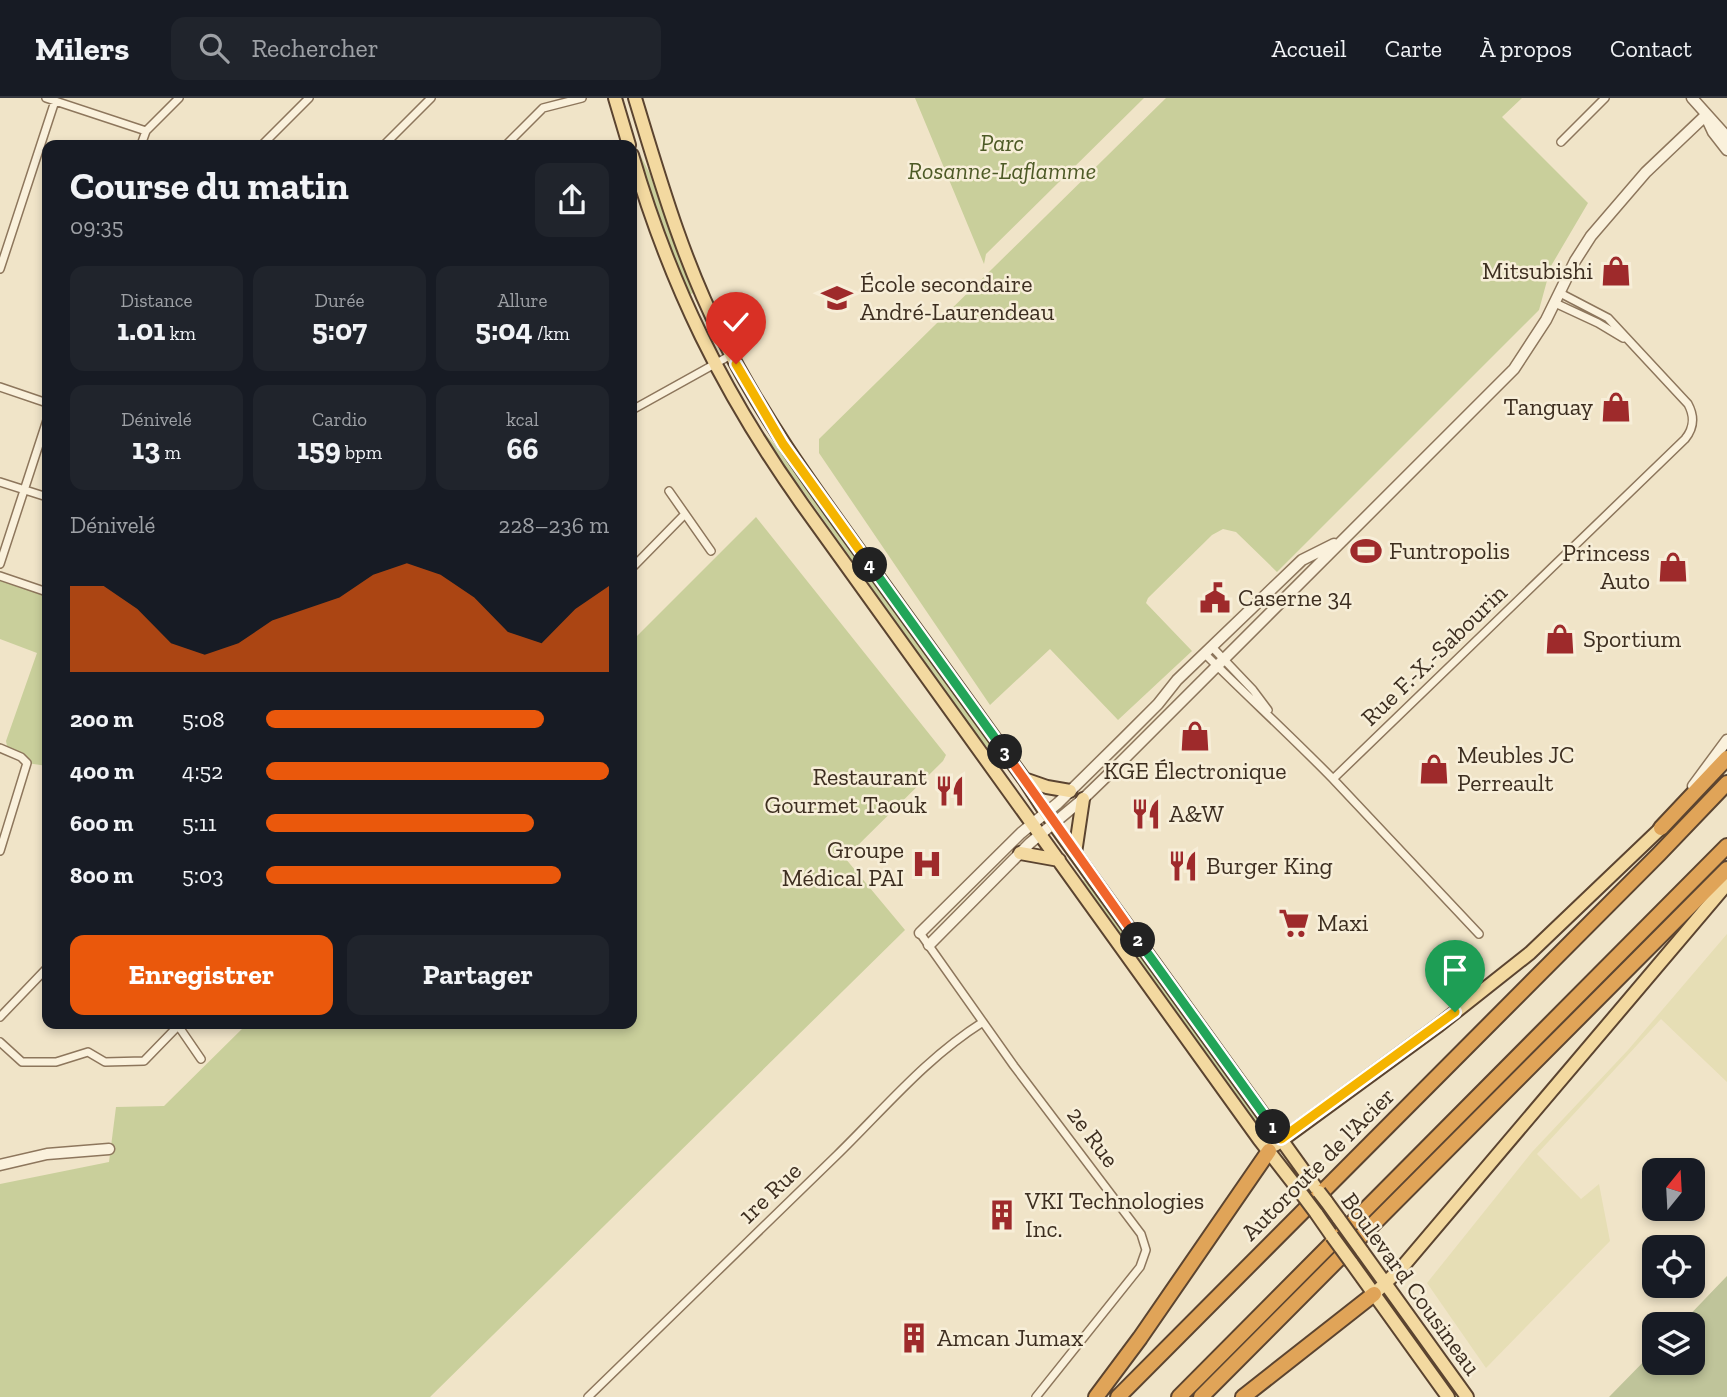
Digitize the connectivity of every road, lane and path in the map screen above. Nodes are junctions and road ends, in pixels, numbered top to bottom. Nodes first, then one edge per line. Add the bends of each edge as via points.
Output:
1 (46, 98) edge
2 (179, 98) edge
3 (309, 98) edge
4 (431, 98) edge
5 (582, 98) edge
6 (615, 98) edge
7 (635, 98) edge
8 (1605, 98) edge
9 (1692, 98) edge
10 (55, 101) junction
11 (1706, 115) junction
12 (146, 131) junction
13 (1727, 137) edge
14 (42, 140) edge
15 (143, 140) edge
16 (267, 140) edge
17 (389, 140) edge
18 (511, 140) edge
19 (628, 140) edge
20 (42, 141) edge
21 (1561, 142) dead end
22 (1727, 150) edge
23 (637, 170) edge
24 (0, 269) edge
25 (1557, 298) junction
26 (731, 355) junction
27 (714, 364) junction
28 (0, 387) edge
29 (42, 401) edge
30 (637, 407) edge
31 (42, 435) edge
32 (0, 482) edge
33 (24, 490) junction
34 (669, 491) dead end
35 (42, 495) edge
36 (685, 514) junction
37 (1341, 541) junction
38 (711, 551) dead end
39 (637, 563) edge
40 (0, 564) edge
41 (0, 576) edge
42 (42, 590) edge
43 (1209, 650) junction
44 (1220, 662) junction
45 (1727, 740) edge
46 (0, 748) edge
47 (1727, 758) edge
48 (1024, 779) junction
49 (1333, 779) junction
50 (1727, 783) edge
51 (1070, 791) junction
52 (1083, 799) junction
53 (1050, 818) junction
54 (1661, 828) junction
55 (1036, 829) junction
56 (1727, 846) edge
57 (0, 851) edge
58 (1020, 853) junction
59 (1075, 853) junction
60 (1059, 860) junction
61 (1727, 869) edge
62 (1727, 884) edge
63 (920, 933) joint
64 (1479, 934) dead end
65 (929, 945) junction
66 (42, 973) edge
67 (0, 1017) edge
68 (983, 1022) junction
69 (173, 1029) edge
70 (180, 1029) edge
71 (0, 1042) edge
72 (201, 1059) dead end
73 (1281, 1139) junction
74 (109, 1149) dead end
75 (1269, 1151) junction
76 (0, 1164) edge
77 (1386, 1284) junction
78 (1374, 1294) junction
79 (587, 1397) edge
80 (1036, 1397) edge
81 (1096, 1397) edge
82 (1118, 1397) edge
83 (1179, 1397) edge
84 (1201, 1397) edge
85 (1243, 1397) edge
86 (1448, 1397) edge
87 (1467, 1397) edge

1 - 10 street
2 - 12 street
3 - 16 street
4 - 17 street
5 - 18 street via 543,108
6 - 19 main road
7 - 26 main road, Boulevard Cousineau via 680,240
8 - 21 street
9 - 11 street
10 - 12 street
10 - 14 street
11 - 13 street
11 - 22 street
11 - 25 street via 1602,222
12 - 15 street
20 - 24 street
23 - 27 main road, Boulevard Cousineau via 664,254
25 - 37 street via 1514,369
25 - 49 street, Rue F.-X.-Sabourin via 1608,318 1688,404 1693,420 1689,434
26 - 27 street
26 - 48 main road, Boulevard Cousineau via 799,466
27 - 30 street
27 - 55 main road, Boulevard Cousineau via 785,481
28 - 29 street
31 - 33 street
32 - 33 street
33 - 35 street
33 - 40 street
34 - 36 street
36 - 38 street
36 - 39 street
37 - 43 street via 1302,560
37 - 44 street
41 - 42 street
43 - 44 street
43 - 51 street
44 - 49 street via 1253,690 1274,719
44 - 52 street
45 - 54 street
46 - 57 street via 27,763
47 - 54 highway
48 - 51 main road
48 - 53 main road, Boulevard Cousineau
49 - 64 street
50 - 82 highway, Autoroute de l'Acier
51 - 53 street
52 - 53 street
52 - 59 main road
53 - 55 street
53 - 59 main road, Boulevard Cousineau
54 - 73 main road via 1522,959
55 - 58 street
55 - 60 main road, Boulevard Cousineau
55 - 63 street
56 - 83 highway
58 - 60 main road
58 - 65 street
59 - 73 main road, Boulevard Cousineau
60 - 75 main road, Boulevard Cousineau
61 - 84 highway
62 - 77 main road
63 - 65 street, 2e Rue
65 - 68 street, 2e Rue
66 - 67 street
68 - 79 street, 1re Rue via 922,1068
68 - 80 street, 2e Rue via 1141,1234 1146,1250 1140,1267
69 - 71 street via 144,1061 105,1062 88,1052 56,1062 22,1062
70 - 72 street
73 - 75 main road
73 - 77 main road, Boulevard Cousineau, bridge
74 - 76 street
75 - 78 main road, Boulevard Cousineau, bridge
75 - 81 highway
77 - 78 main road
77 - 87 main road, Boulevard Cousineau
78 - 85 highway
78 - 86 main road, Boulevard Cousineau

